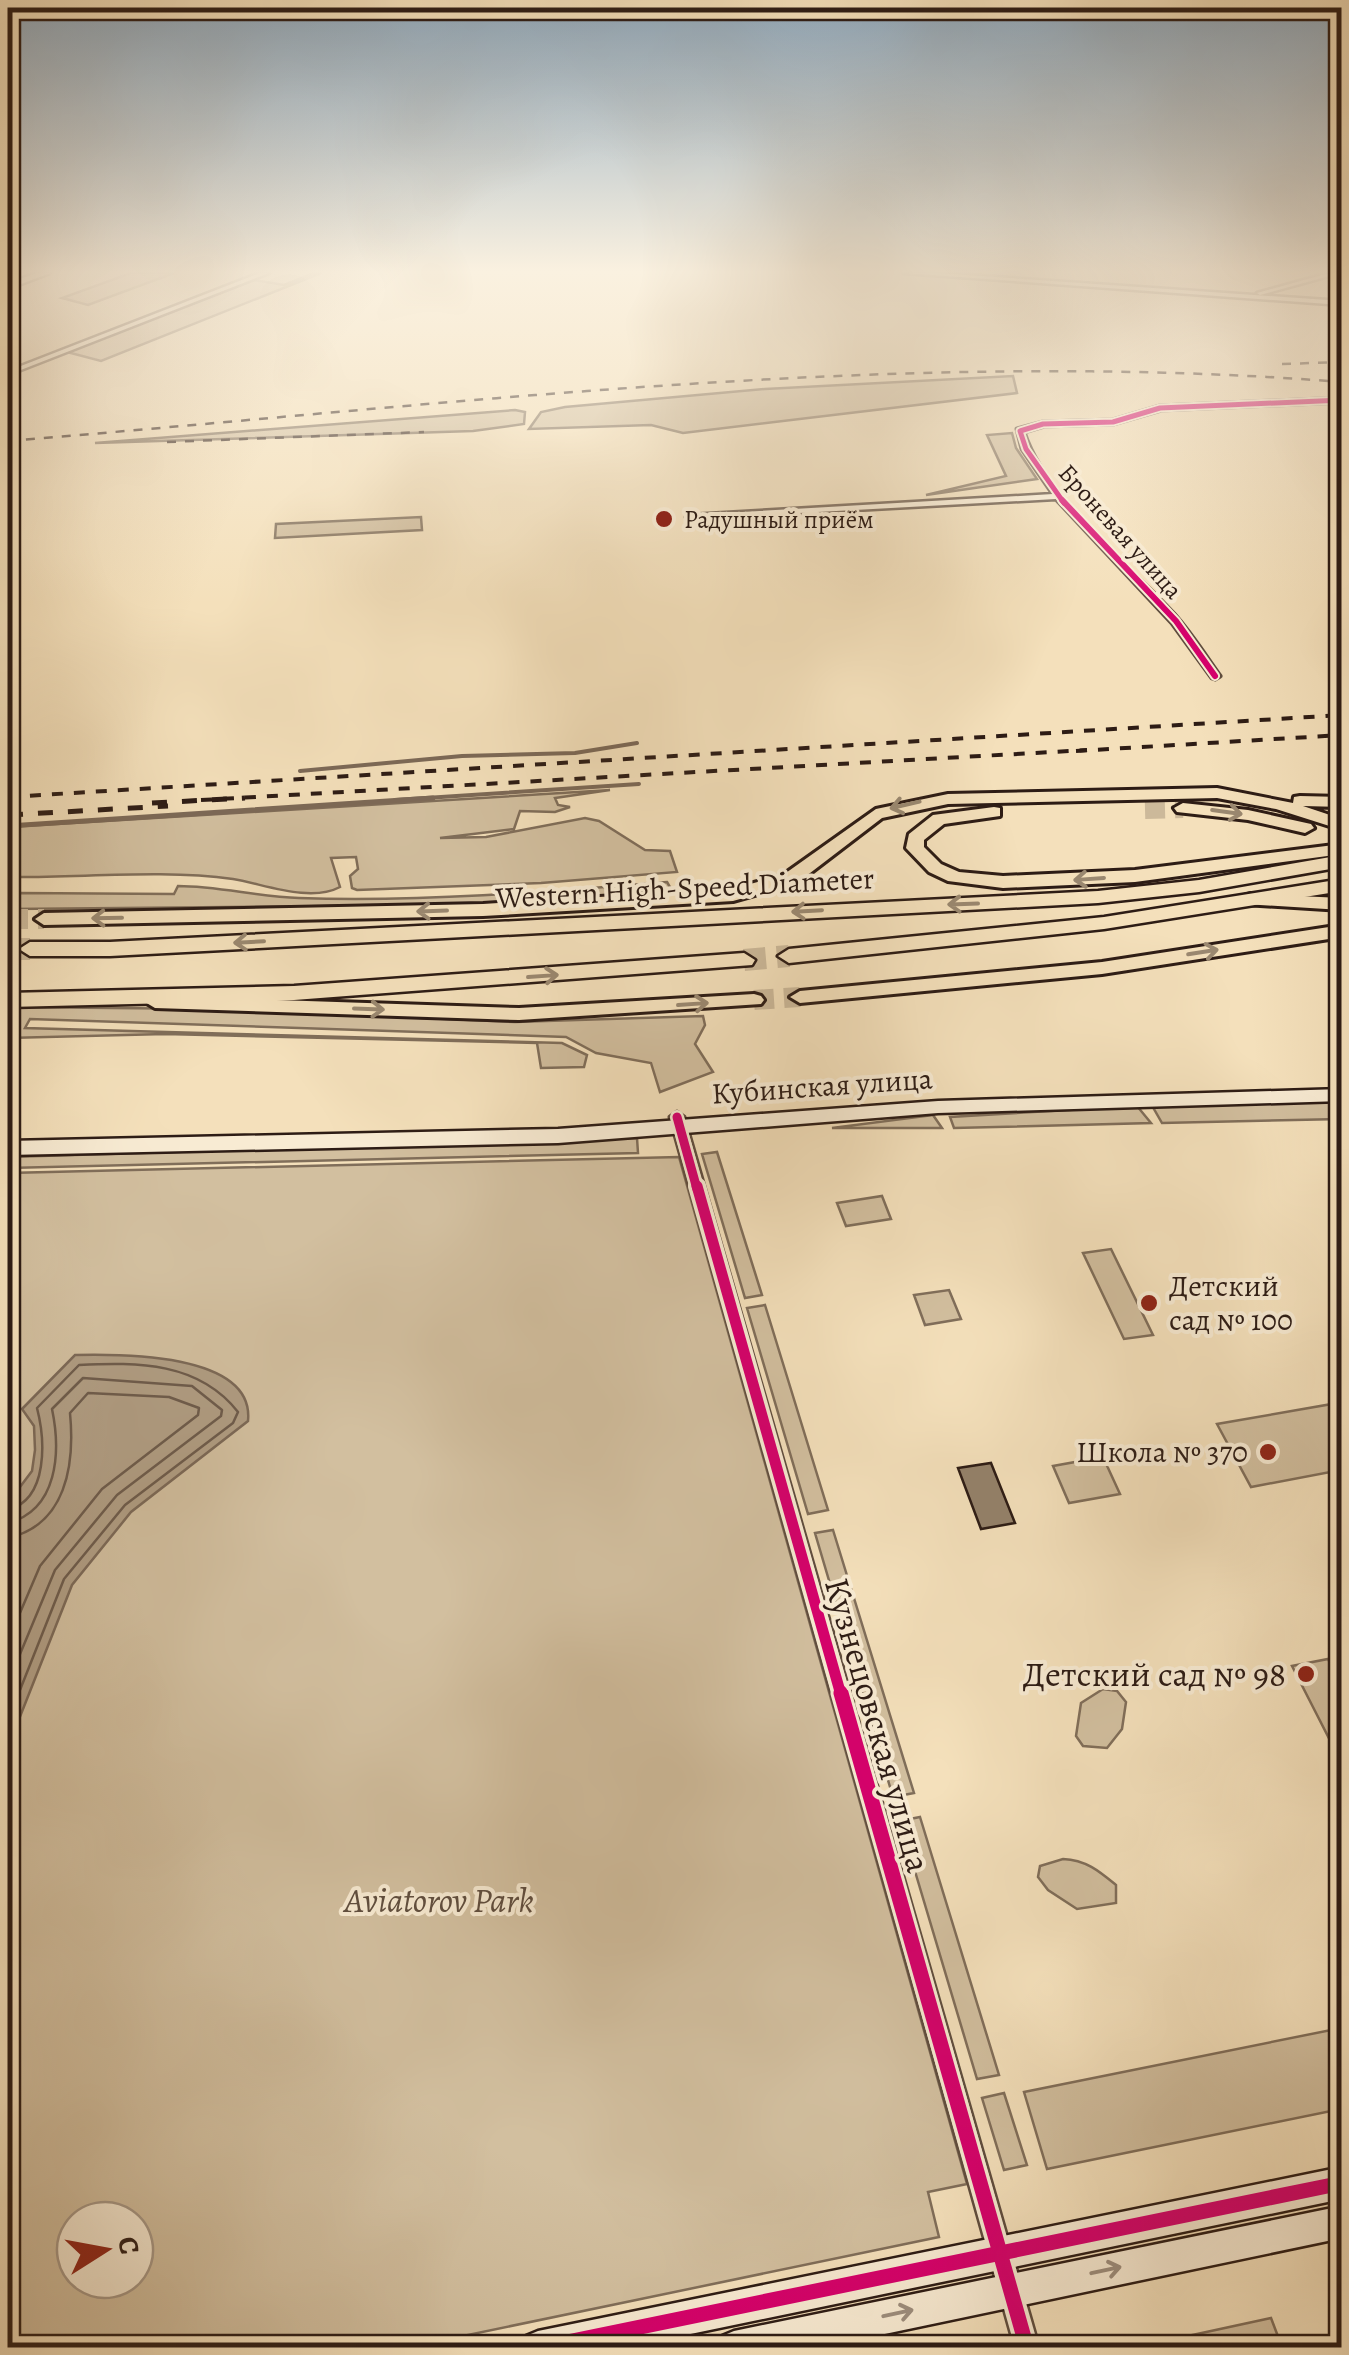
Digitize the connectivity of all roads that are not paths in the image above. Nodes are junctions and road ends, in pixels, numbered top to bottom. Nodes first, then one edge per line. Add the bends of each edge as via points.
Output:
1 (1342, 400) edge
2 (1059, 496) junction
3 (690, 517) dead end
4 (1215, 676) dead end
5 (980, 798) junction
6 (1342, 802) edge
7 (1184, 808) tunnel mouth
8 (1145, 809) tunnel mouth
9 (1342, 825) edge
10 (1342, 845) edge
11 (1342, 860) edge
12 (1193, 878) junction
13 (1342, 885) edge
14 (1251, 900) junction
15 (1342, 904) edge
16 (44, 919) tunnel mouth
17 (1342, 931) edge
18 (30, 949) tunnel mouth
19 (789, 956) tunnel mouth
20 (744, 960) tunnel mouth
21 (800, 996) tunnel mouth
22 (8, 1000) edge
23 (96, 1000) junction
24 (754, 1000) tunnel mouth
25 (1342, 1083) edge
26 (1342, 1095) edge
27 (678, 1122) junction
28 (8, 1137) edge
29 (8, 1148) edge
30 (1342, 2184) edge
31 (1342, 2222) edge
32 (1000, 2253) junction
33 (1011, 2290) junction
34 (771, 2343) edge
35 (538, 2348) edge
36 (734, 2348) edge
37 (1027, 2348) edge

1 - 2 street, Броневая улица via 1160,408 1100,424 1022,429 1026,448
2 - 3 street
2 - 4 street, Броневая улица via 1170,615
5 - 6 main road via 1203,788
5 - 9 main road via 1217,793
5 -> 16 main road via 922,801 876,814 802,872 733,894 482,910
7 -> 10 main road via 1270,818
12 -> 8 main road via 978,882 935,868 915,848 920,830 952,816
10 - 12 main road
11 - 12 highway, Western High-Speed Diameter
12 -> 18 highway, Western High-Speed Diameter via 1025,902
13 - 14 highway
14 - 15 main road
14 - 19 highway via 920,946
21 -> 17 main road via 1102,968
23 -> 20 highway
22 - 23 highway
23 -> 24 main road via 520,1014
25 - 27 main road, Кубинская улица via 934,1097
26 - 27 main road, Кубинская улица
27 - 28 main road, Кубинская улица
27 - 29 main road, Кубинская улица via 558,1136
27 - 32 street, Кузнецовская улица
30 - 32 main road
33 -> 31 main road
32 - 33 street, Кузнецовская улица
32 - 35 main road
34 -> 33 main road
33 - 37 street, Кузнецовская улица
34 - 36 main road

